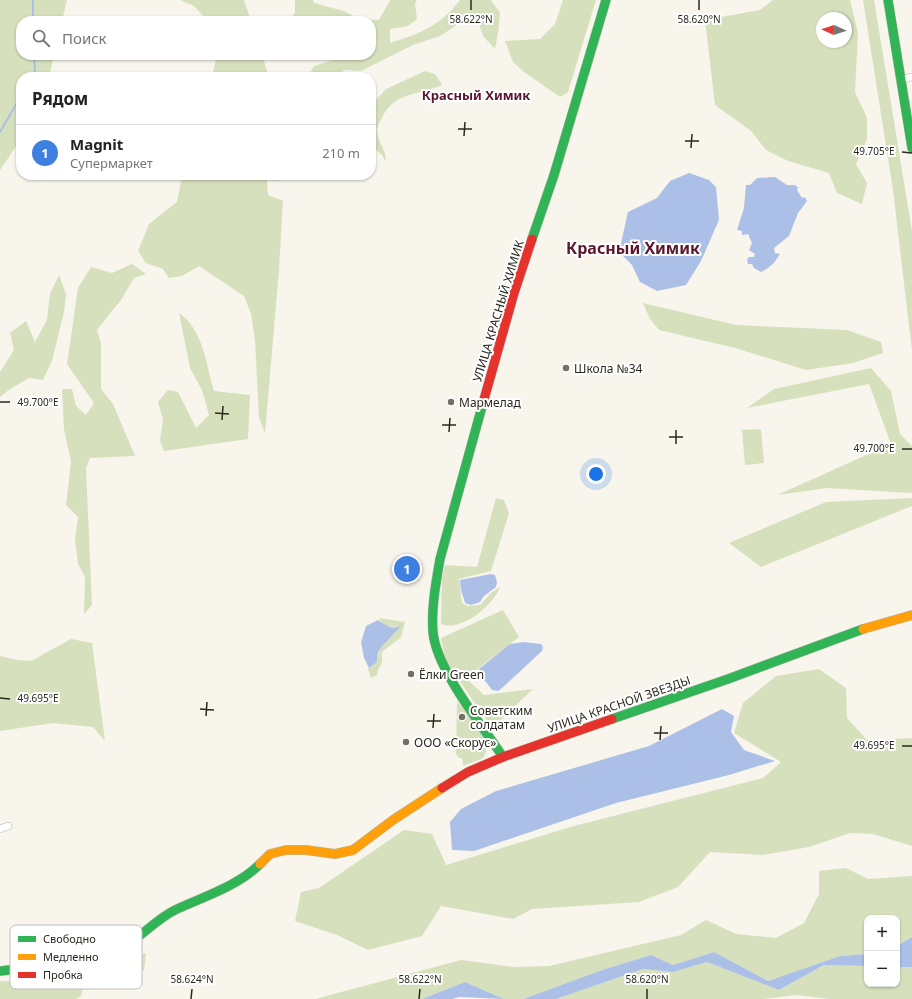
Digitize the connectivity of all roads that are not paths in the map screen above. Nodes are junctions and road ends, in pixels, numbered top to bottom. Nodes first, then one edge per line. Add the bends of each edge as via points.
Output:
1 (606, 0) edge
2 (888, 0) edge
3 (912, 77) edge
4 (900, 80) junction
5 (912, 148) edge
6 (912, 615) edge
7 (503, 757) junction
8 (8, 826) dead end
9 (0, 829) edge
10 (142, 933) edge
11 (10, 970) edge
12 (0, 971) edge

1 - 7 street, УЛИЦА КРАСНЫЙ ХИМИК via 554,174 514,293 440,559 434,591 433,632 437,652 455,685
2 - 4 street
3 - 4 street
4 - 5 street
6 - 7 street, УЛИЦА КРАСНОЙ ЗВЕЗДЫ via 849,633 728,679
7 - 10 street, УЛИЦА КРАСНОЙ ЗВЕЗДЫ via 468,772 392,820 353,850 335,854 280,850 270,854 249,875 167,914
8 - 9 street
11 - 12 street, УЛИЦА КРАСНОЙ ЗВЕЗДЫ

